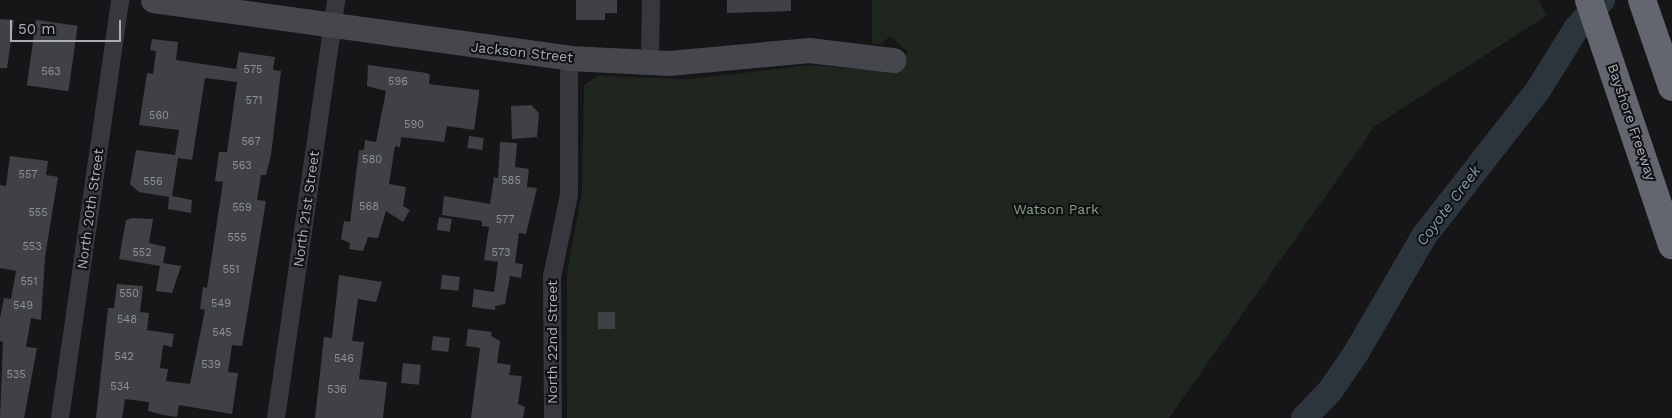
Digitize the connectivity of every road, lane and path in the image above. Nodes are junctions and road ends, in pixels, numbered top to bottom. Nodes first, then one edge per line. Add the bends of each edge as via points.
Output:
1 (120, 0) edge
2 (153, 0) edge
3 (336, 0) edge
4 (651, 0) edge
5 (1589, 0) edge
6 (1642, 0) edge
7 (332, 26) junction
8 (569, 58) junction
9 (892, 60) dead end
10 (650, 61) junction
11 (1672, 87) edge
12 (1672, 244) edge
13 (60, 418) edge
14 (276, 418) edge
15 (552, 418) edge

1 - 13 street, North 20th Street
2 - 7 street, Jackson Street
3 - 7 street, North 21st Street
4 - 10 street
5 - 12 highway, Bayshore Freeway
6 - 11 highway
7 - 8 street, Jackson Street
7 - 14 street, North 21st Street
8 - 10 street, Jackson Street
8 - 15 street, North 22nd Street via 569,195 552,277
9 - 10 street, Jackson Street via 809,50 694,62

